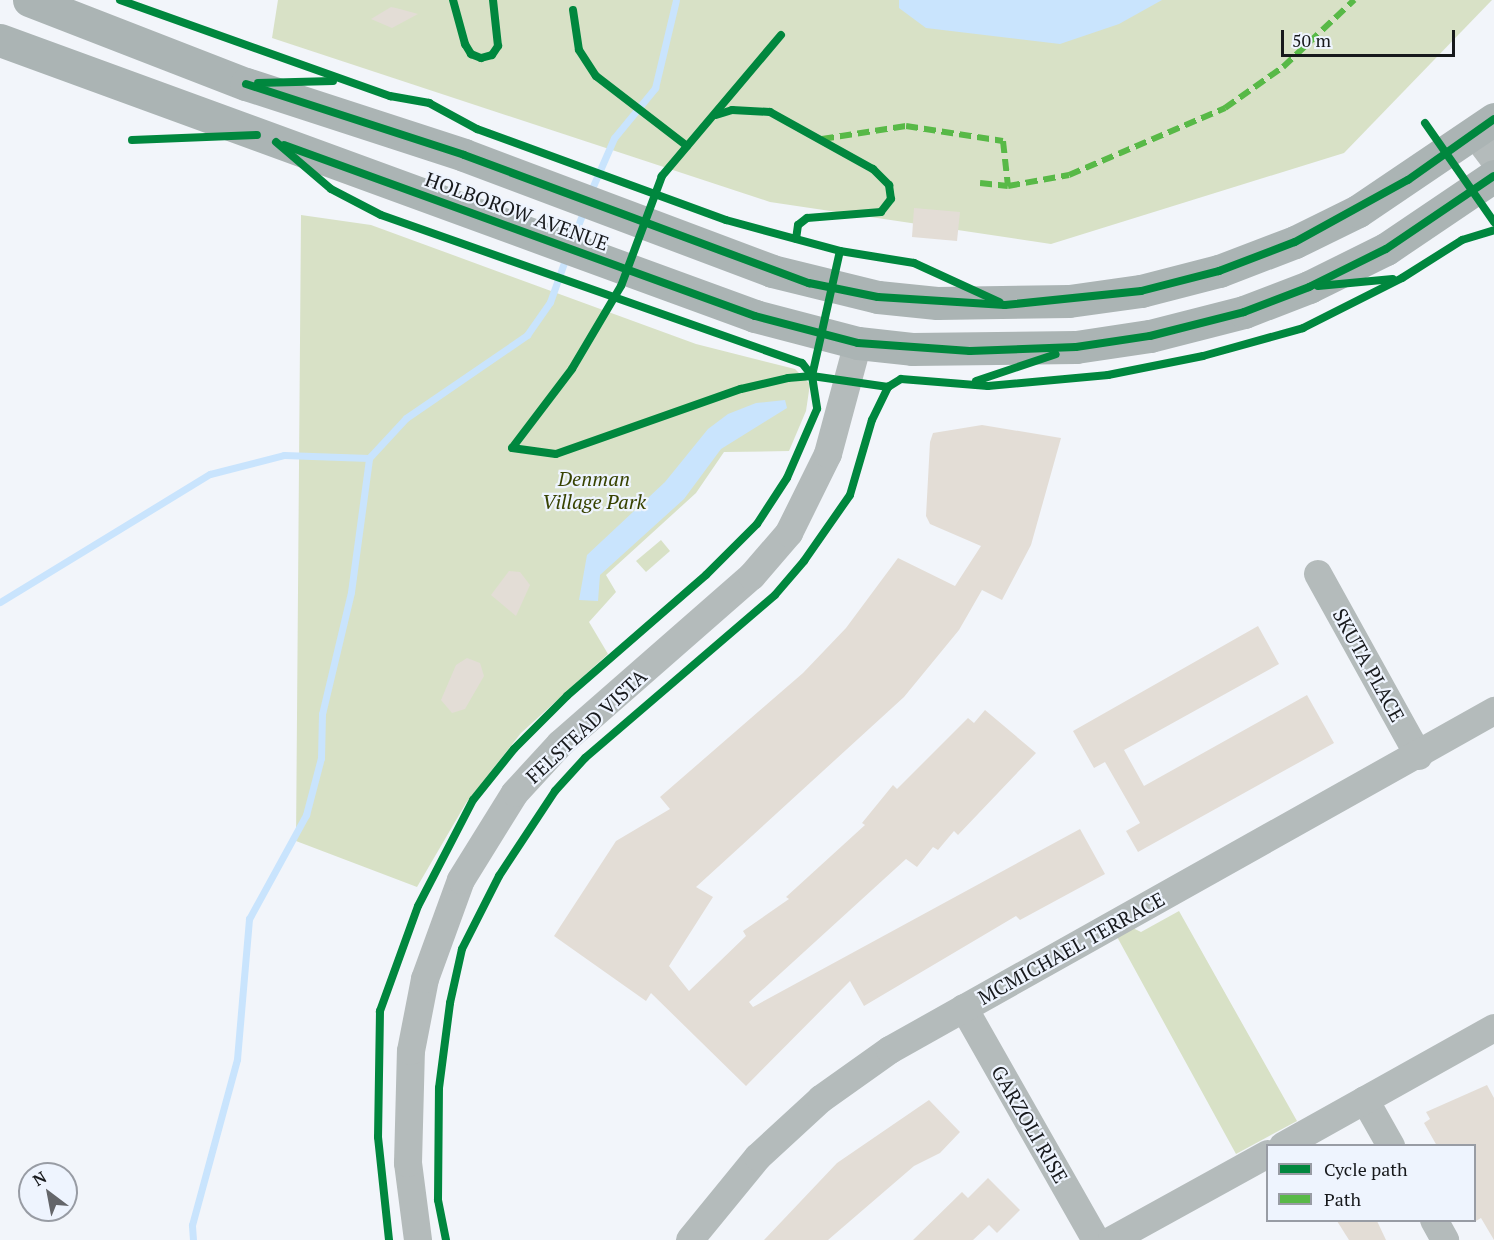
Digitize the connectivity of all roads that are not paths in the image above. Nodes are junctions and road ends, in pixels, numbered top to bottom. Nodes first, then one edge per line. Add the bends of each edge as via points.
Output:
1 (29, 0) edge
2 (0, 40) edge
3 (1484, 126) edge
4 (1494, 160) edge
5 (1494, 176) edge
6 (870, 296) junction
7 (858, 343) junction
8 (1318, 573) dead end
9 (1494, 711) edge
10 (1419, 756) junction
11 (964, 1008) junction
12 (1494, 1028) edge
13 (1365, 1100) junction
14 (1287, 1144) edge
15 (1390, 1144) edge
16 (1266, 1155) edge
17 (1435, 1222) edge
18 (418, 1240) edge
19 (690, 1240) edge
20 (1096, 1240) edge
21 (1112, 1240) edge
22 (1445, 1240) edge

1 - 6 main road, HOLBOROW AVENUE via 246,84 464,155 772,271
2 - 7 main road, HOLBOROW AVENUE via 755,316
3 - 4 street
3 - 6 main road, HOLBOROW AVENUE via 1358,211 1295,242 1219,271 1141,291 1069,301 982,304
5 - 7 main road, HOLBOROW AVENUE via 1386,249 1309,287 1192,326 1139,338 1036,350 912,349
6 - 7 main road, FELSTEAD VISTA
7 - 18 street, FELSTEAD VISTA via 828,454 789,532 752,576 560,744 515,793 461,880 425,979 411,1050 408,1163
8 - 10 street, SKUTA PLACE
9 - 10 street, MCMICHAEL TERRACE
10 - 11 street, MCMICHAEL TERRACE
11 - 19 street, MCMICHAEL TERRACE via 890,1050 821,1099 758,1157
11 - 20 street, GARZOLI RISE
12 - 13 street
13 - 14 street
13 - 15 street
16 - 21 street
17 - 22 street

